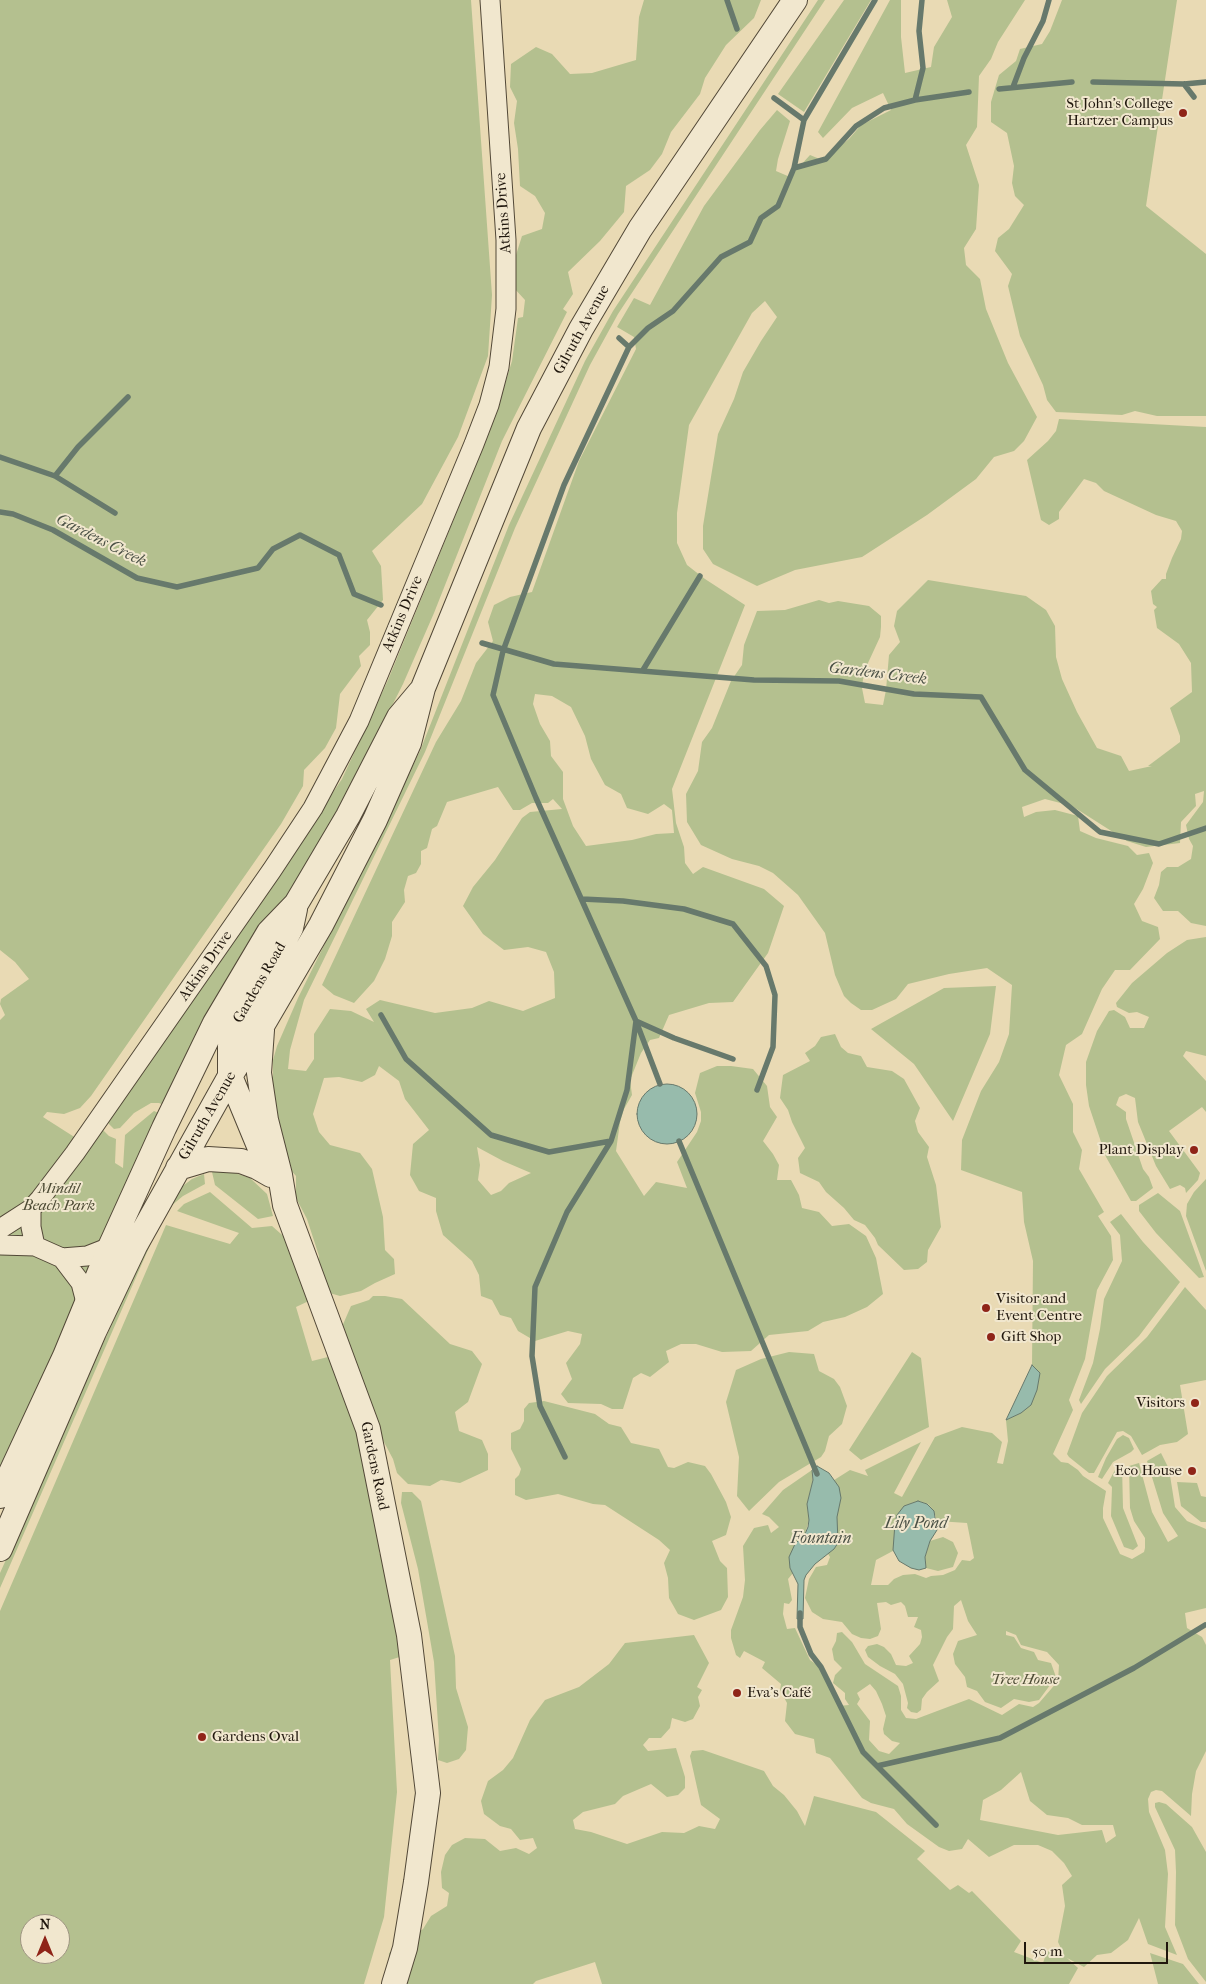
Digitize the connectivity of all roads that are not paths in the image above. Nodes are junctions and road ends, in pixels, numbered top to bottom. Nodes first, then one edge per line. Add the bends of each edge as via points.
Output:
1 (490, 0) edge
2 (795, 0) edge
3 (423, 688) junction
4 (296, 904) junction
5 (262, 1026) junction
6 (230, 1076) junction
7 (178, 1168) junction
8 (271, 1175) junction
9 (285, 1205) junction
10 (31, 1209) junction
11 (0, 1229) edge
12 (0, 1246) edge
13 (35, 1246) junction
14 (110, 1247) junction
15 (62, 1258) junction
16 (86, 1303) junction
17 (94, 1332) junction
18 (0, 1496) edge
19 (0, 1549) edge
20 (394, 1984) edge

1 - 10 street, Atkins Drive via 507,271 503,348 489,405 359,721 313,808 75,1153
2 - 3 street, Gilruth Avenue via 645,221 581,329 529,428
3 - 4 street, Gilruth Avenue via 399,717 348,816
3 - 5 street, Gilruth Avenue via 409,743 375,820 321,925
4 - 6 street, Gardens Road via 291,928 234,1030 230,1046
4 - 14 street, Gilruth Avenue via 269,932 216,1023 187,1077
5 - 6 street, Gilruth Avenue
5 - 9 street, Gardens Road via 259,1073 268,1134
6 - 7 street, Gilruth Avenue
6 - 8 street, Gardens Road
7 - 8 street via 208,1159 240,1161
7 - 17 street, Gilruth Avenue via 131,1253
8 - 9 street, Gardens Road
9 - 20 street, Gardens Road via 368,1429 409,1635 428,1793 405,1948
10 - 11 street, Atkins Drive
10 - 13 street
12 - 13 street
13 - 15 street
14 - 15 street via 87,1256
14 - 16 street, Gilruth Avenue
15 - 16 street via 80,1283
16 - 17 street
16 - 18 street, Gilruth Avenue
17 - 19 street, Gilruth Avenue

